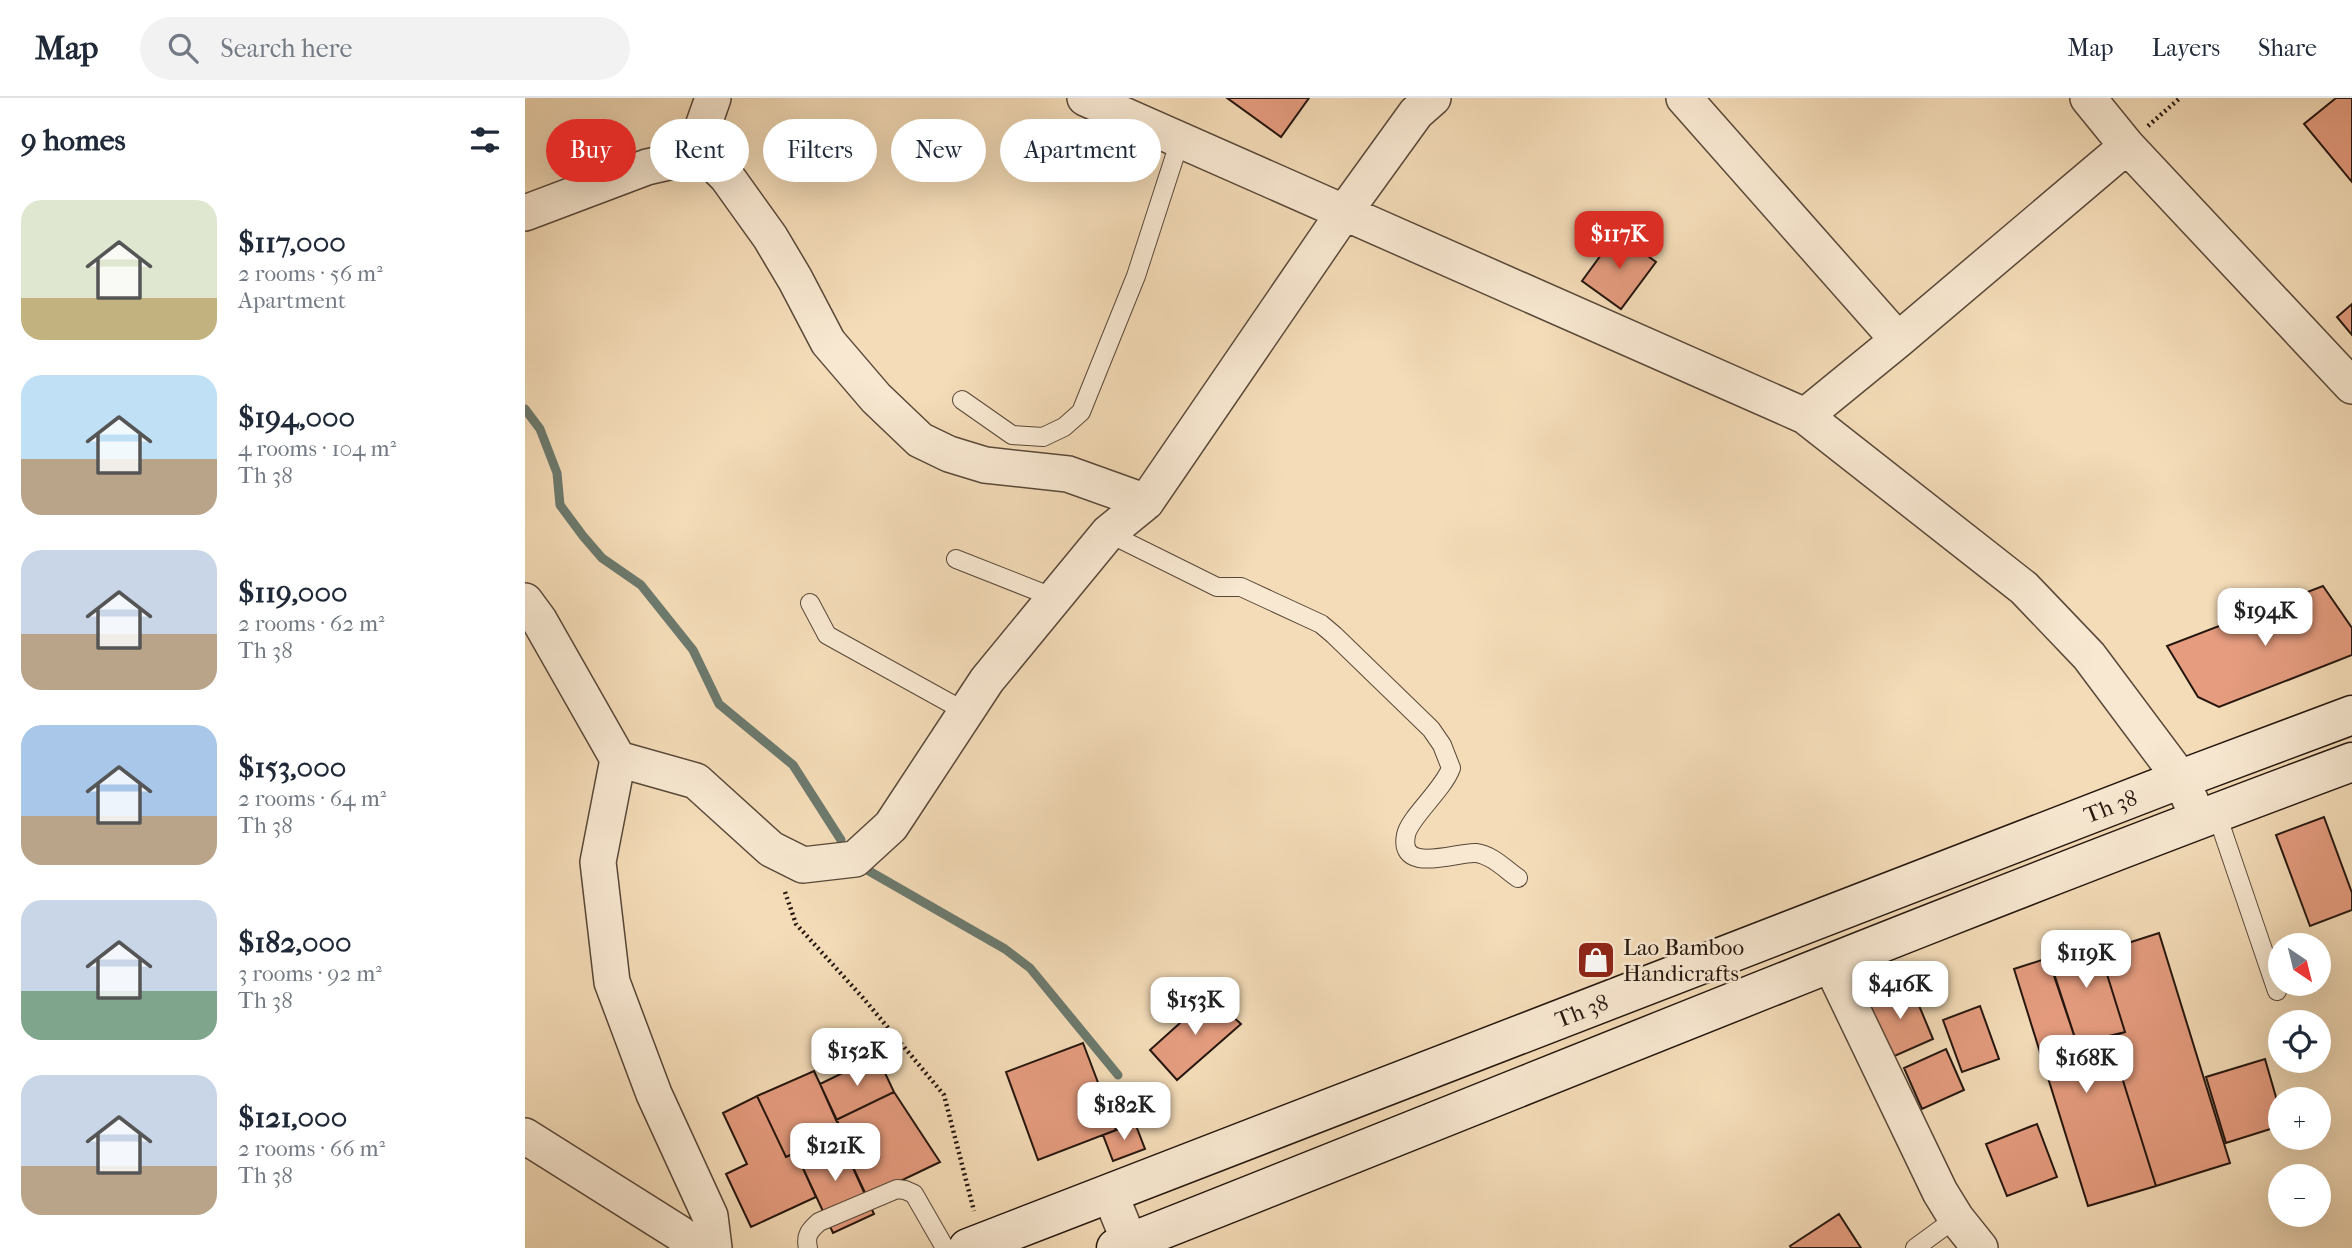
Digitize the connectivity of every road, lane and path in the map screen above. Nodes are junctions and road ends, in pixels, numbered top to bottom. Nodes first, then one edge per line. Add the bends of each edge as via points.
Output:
1 (713, 98) edge
2 (1085, 98) edge
3 (1433, 98) edge
4 (1684, 98) edge
5 (2088, 98) edge
6 (2180, 98) edge
7 (706, 119) edge
8 (1180, 141) junction
9 (2127, 146) junction
10 (650, 166) edge
11 (731, 182) edge
12 (525, 213) edge
13 (1343, 214) junction
14 (1898, 340) junction
15 (2352, 386) edge
16 (962, 400) dead end
17 (1805, 416) junction
18 (1146, 502) junction
19 (1108, 533) junction
20 (956, 559) dead end
21 (1055, 598) junction
22 (525, 601) edge
23 (810, 603) dead end
24 (966, 712) junction
25 (2352, 715) edge
26 (618, 759) junction
27 (2352, 762) edge
28 (2181, 779) junction
29 (2207, 816) junction
30 (771, 849) junction
31 (1518, 878) dead end
32 (1830, 963) junction
33 (2268, 968) edge
34 (525, 1136) edge
35 (1110, 1194) junction
36 (1956, 1217) junction
37 (976, 1245) edge
38 (1126, 1246) edge
39 (698, 1248) edge
40 (714, 1248) edge
41 (808, 1248) edge
42 (946, 1248) edge
43 (1915, 1248) edge
44 (1980, 1248) edge

1 - 7 street
2 - 8 street
3 - 13 street via 1416,113
4 - 14 street
5 - 9 street
6 - 9 path
8 - 13 street
8 - 16 lane via 1136,276 1081,412 1043,437 1012,435
9 - 14 street
9 - 15 street
10 - 12 street
11 - 18 street via 770,237 828,342 920,440 985,465 1068,474
13 - 17 street
13 - 18 street
14 - 17 street
17 - 28 street via 2024,587 2089,656
18 - 19 street
19 - 21 street
19 - 31 lane via 1217,587 1241,587 1321,624 1443,745 1451,768 1411,824 1407,849 1415,857 1427,859 1474,852
20 - 21 lane
21 - 24 street
22 - 26 street
23 - 24 lane via 827,635
24 - 30 street via 891,826 855,859 803,865
25 - 28 street, Th 38
26 - 30 street via 697,781
26 - 40 street via 598,862 612,982 654,1094 710,1216
27 - 29 street, Th 38
28 - 29 street
28 - 35 street, Th 38
29 - 32 street, Th 38
29 - 33 lane
30 - 37 path via 796,924 944,1095
32 - 36 street
32 - 38 street, Th 38
34 - 39 street
35 - 37 street, Th 38
35 - 38 street
36 - 43 lane
36 - 44 street
41 - 42 lane via 806,1239 819,1222 905,1189 914,1194

